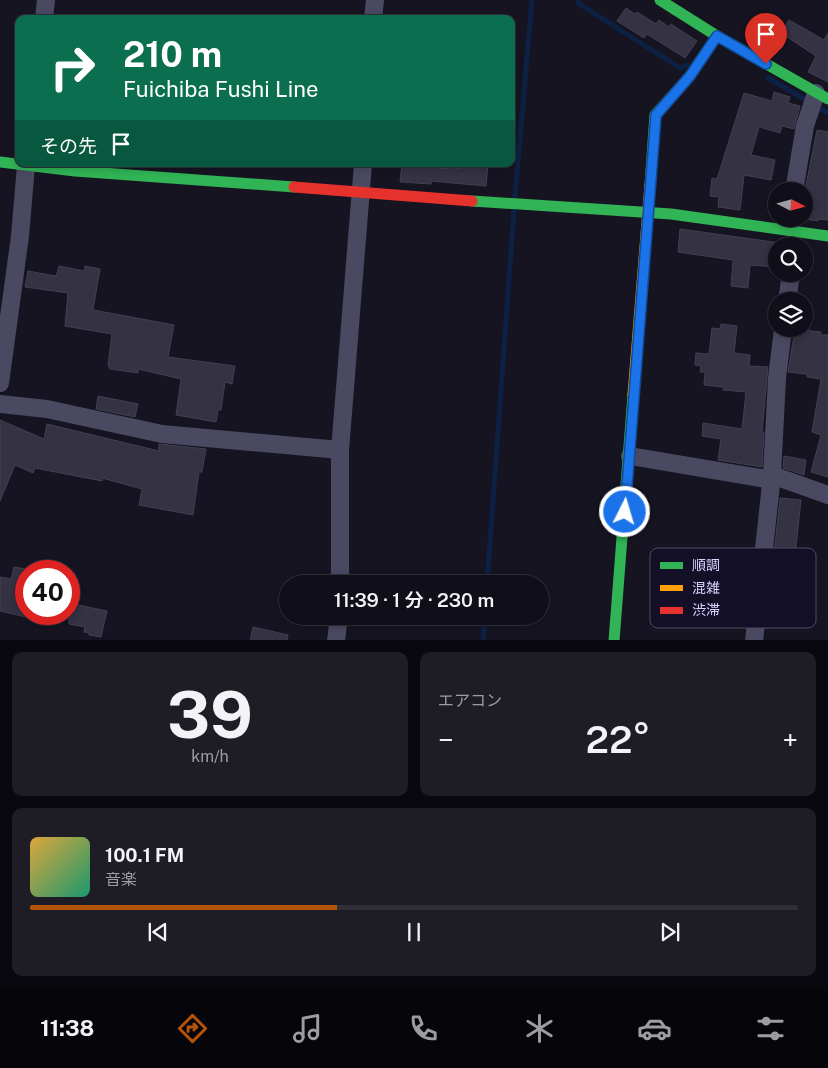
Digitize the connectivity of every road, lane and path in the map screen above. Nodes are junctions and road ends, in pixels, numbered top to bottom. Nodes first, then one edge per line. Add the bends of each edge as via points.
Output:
1 (46, 0) edge
2 (375, 0) edge
3 (660, 0) edge
4 (44, 15) edge
5 (373, 15) edge
6 (717, 36) junction
7 (822, 96) edge
8 (0, 162) edge
9 (15, 164) edge
10 (26, 167) edge
11 (42, 167) edge
12 (363, 167) edge
13 (796, 182) edge
14 (361, 193) junction
15 (647, 214) junction
16 (793, 232) edge
17 (828, 236) edge
18 (782, 337) edge
19 (0, 383) edge
20 (0, 404) edge
21 (340, 450) junction
22 (630, 456) junction
23 (772, 478) junction
24 (828, 496) edge
25 (764, 548) edge
26 (340, 575) edge
27 (338, 625) edge
28 (336, 640) edge
29 (614, 640) edge

1 - 4 street
2 - 5 street
3 - 6 street
6 - 7 street
6 - 15 street via 690,76 656,115
7 - 13 street via 805,126
8 - 9 street
10 - 19 street
11 - 14 street
12 - 14 street
14 - 15 street
14 - 21 street
15 - 16 street via 671,214
15 - 22 street
16 - 17 street
18 - 23 street
20 - 21 street via 47,409 162,434
21 - 26 street
22 - 23 street
22 - 29 street
23 - 24 street
23 - 25 street
27 - 28 street

